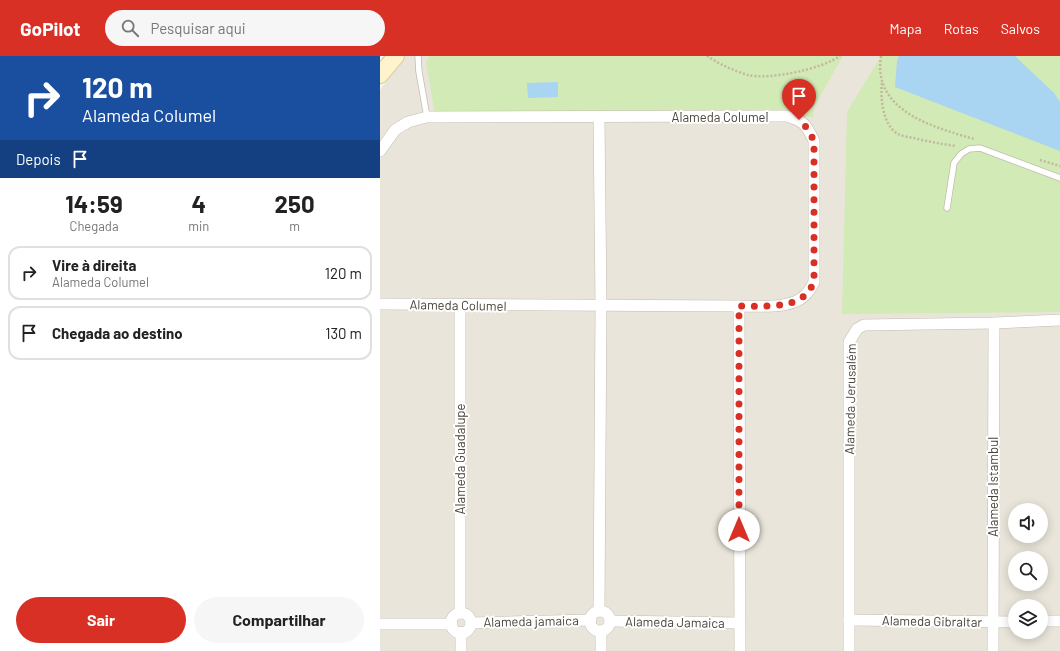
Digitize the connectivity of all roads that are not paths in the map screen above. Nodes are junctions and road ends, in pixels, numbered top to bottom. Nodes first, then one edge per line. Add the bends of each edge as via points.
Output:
1 (396, 56) edge
2 (418, 56) edge
3 (380, 75) edge
4 (426, 117) junction
5 (599, 117) junction
6 (380, 151) edge
7 (1060, 178) edge
8 (947, 208) dead end
9 (380, 304) edge
10 (460, 306) junction
11 (601, 306) junction
12 (739, 306) junction
13 (1060, 320) edge
14 (994, 323) junction
15 (599, 611) junction
16 (460, 613) junction
17 (591, 620) junction
18 (849, 620) junction
19 (1048, 621) edge
20 (1060, 621) edge
21 (610, 622) junction
22 (993, 622) junction
23 (1008, 622) edge
24 (471, 623) junction
25 (739, 623) junction
26 (380, 624) edge
27 (452, 624) junction
28 (601, 631) junction
29 (461, 632) junction
30 (461, 651) edge
31 (601, 651) edge
32 (740, 651) edge
33 (849, 651) edge
34 (993, 651) edge

1 - 3 main road
2 - 4 lane
4 - 5 street, Alameda Columel
4 - 6 street, Alameda Columel via 408,122 395,130
5 - 11 street
5 - 12 street, Alameda Columel via 786,116 799,120 808,129 814,141 814,282 807,294 785,305
7 - 8 lane via 980,148 969,149 954,163
9 - 10 street, Alameda Columel
10 - 11 street, Alameda Columel
10 - 16 street, Alameda Guadalupe
11 - 12 street, Alameda Columel
11 - 15 street
12 - 25 street
13 - 14 street, Alameda Jerusalém
14 - 18 street, Alameda Jerusalém via 864,325 857,329 849,342
14 - 22 street, Alameda Istambul
15 - 17 street via 594,613
15 - 21 street via 607,614
16 - 24 street via 468,616
16 - 27 street via 454,616
17 - 24 street, Alameda jamaica
17 - 28 street via 594,629
18 - 22 street, Alameda Gibraltar
18 - 33 street, Alameda Jerusalém
19 - 20 street
21 - 25 street, Alameda Jamaica
21 - 28 street via 607,628
22 - 23 street, Alameda Gibraltar
22 - 34 street, Alameda Istambul
24 - 29 street via 467,631
25 - 32 street
26 - 27 street
27 - 29 street via 455,630
28 - 31 street
29 - 30 street

